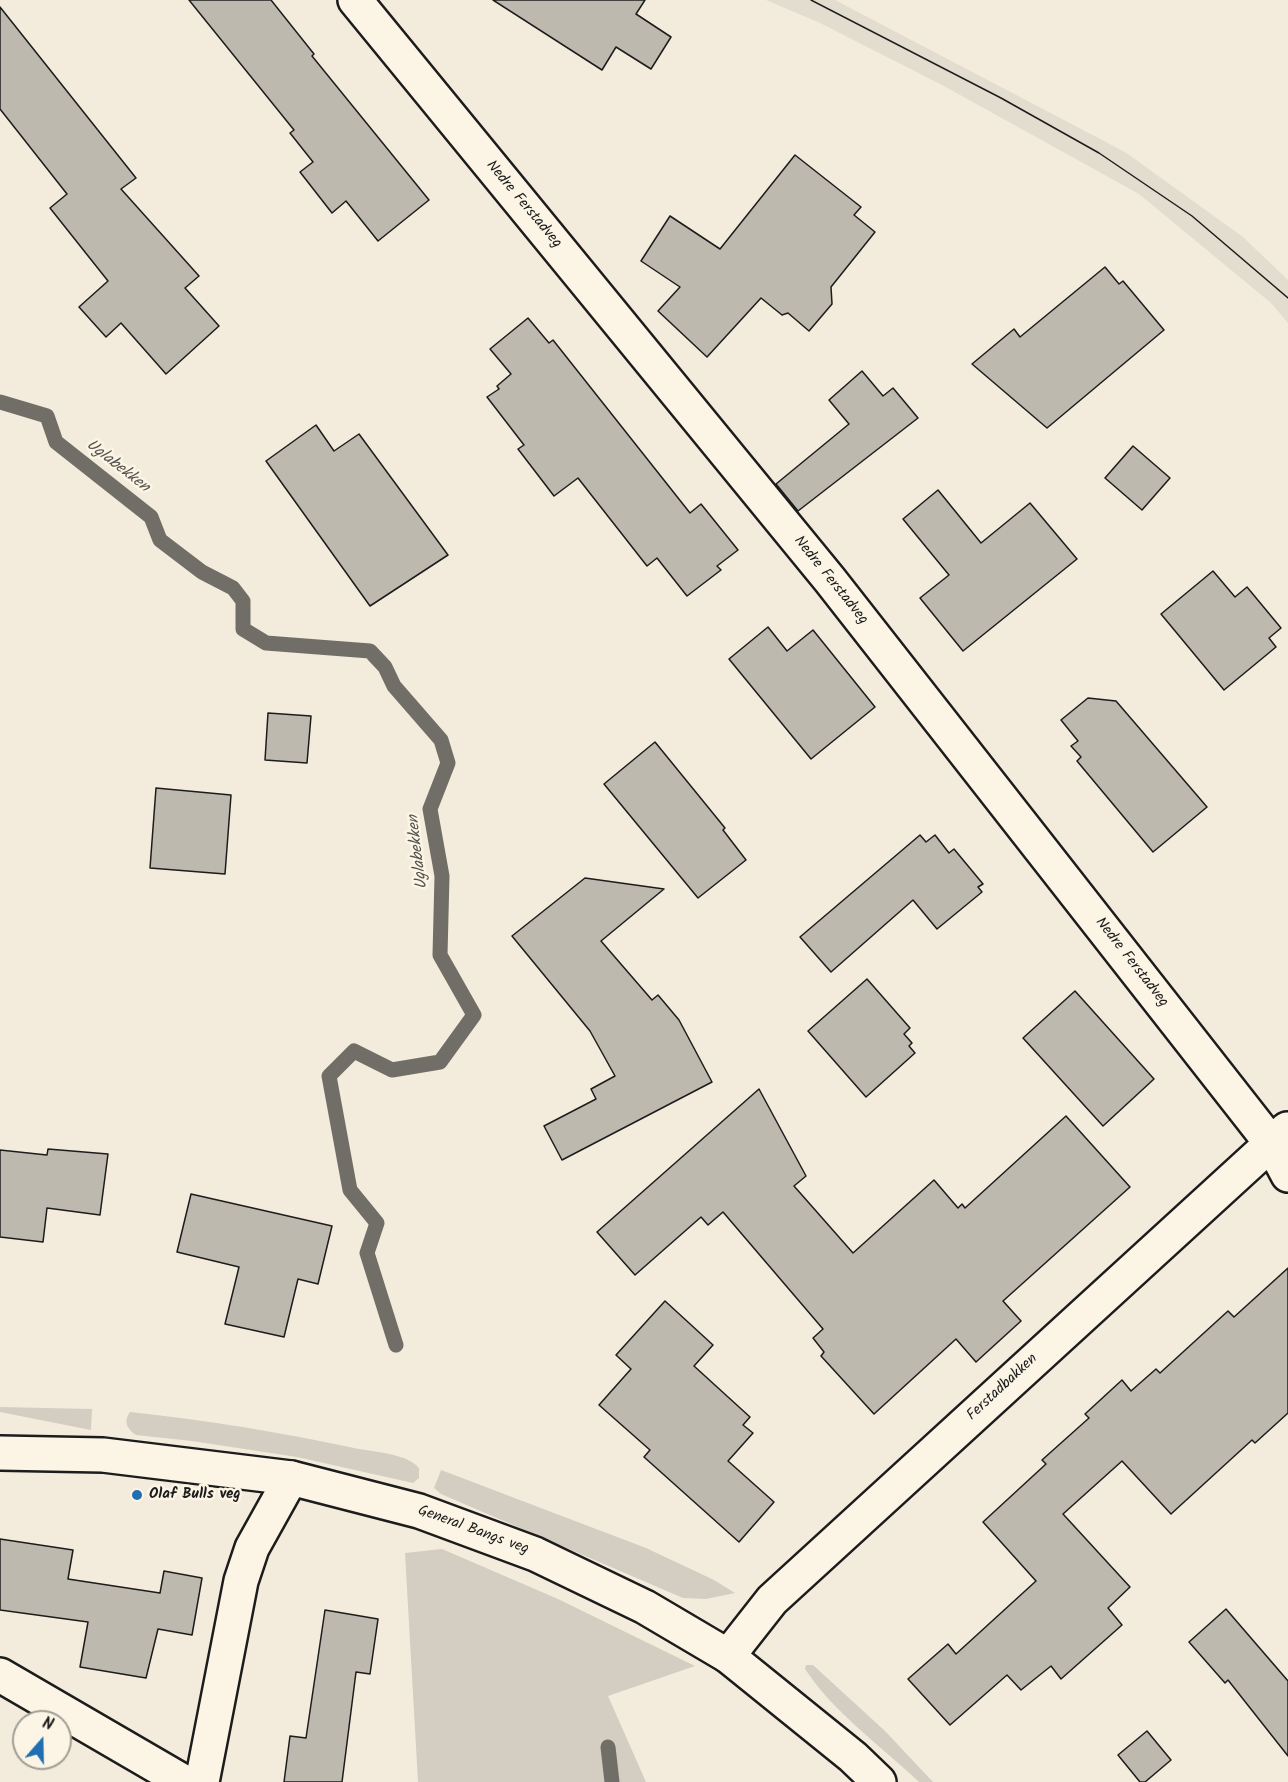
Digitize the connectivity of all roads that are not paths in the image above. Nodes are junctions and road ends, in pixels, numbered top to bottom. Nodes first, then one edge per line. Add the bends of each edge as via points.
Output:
1 (355, 0) edge
2 (1279, 1135) edge
3 (1288, 1175) edge
4 (0, 1453) edge
5 (291, 1478) junction
6 (728, 1656) junction
7 (0, 1676) edge
8 (184, 1782) edge
9 (202, 1782) edge
10 (879, 1782) edge

1 - 2 street, Nedre Ferstadveg
2 - 3 street, Nedre Ferstadveg
2 - 6 street, Ferstadbakken via 771,1600
4 - 5 street, General Bangs veg via 103,1455
5 - 6 street, General Bangs veg via 419,1511 535,1554 645,1607
5 - 9 street via 252,1548 241,1581
6 - 10 street, General Bangs veg
7 - 8 street

